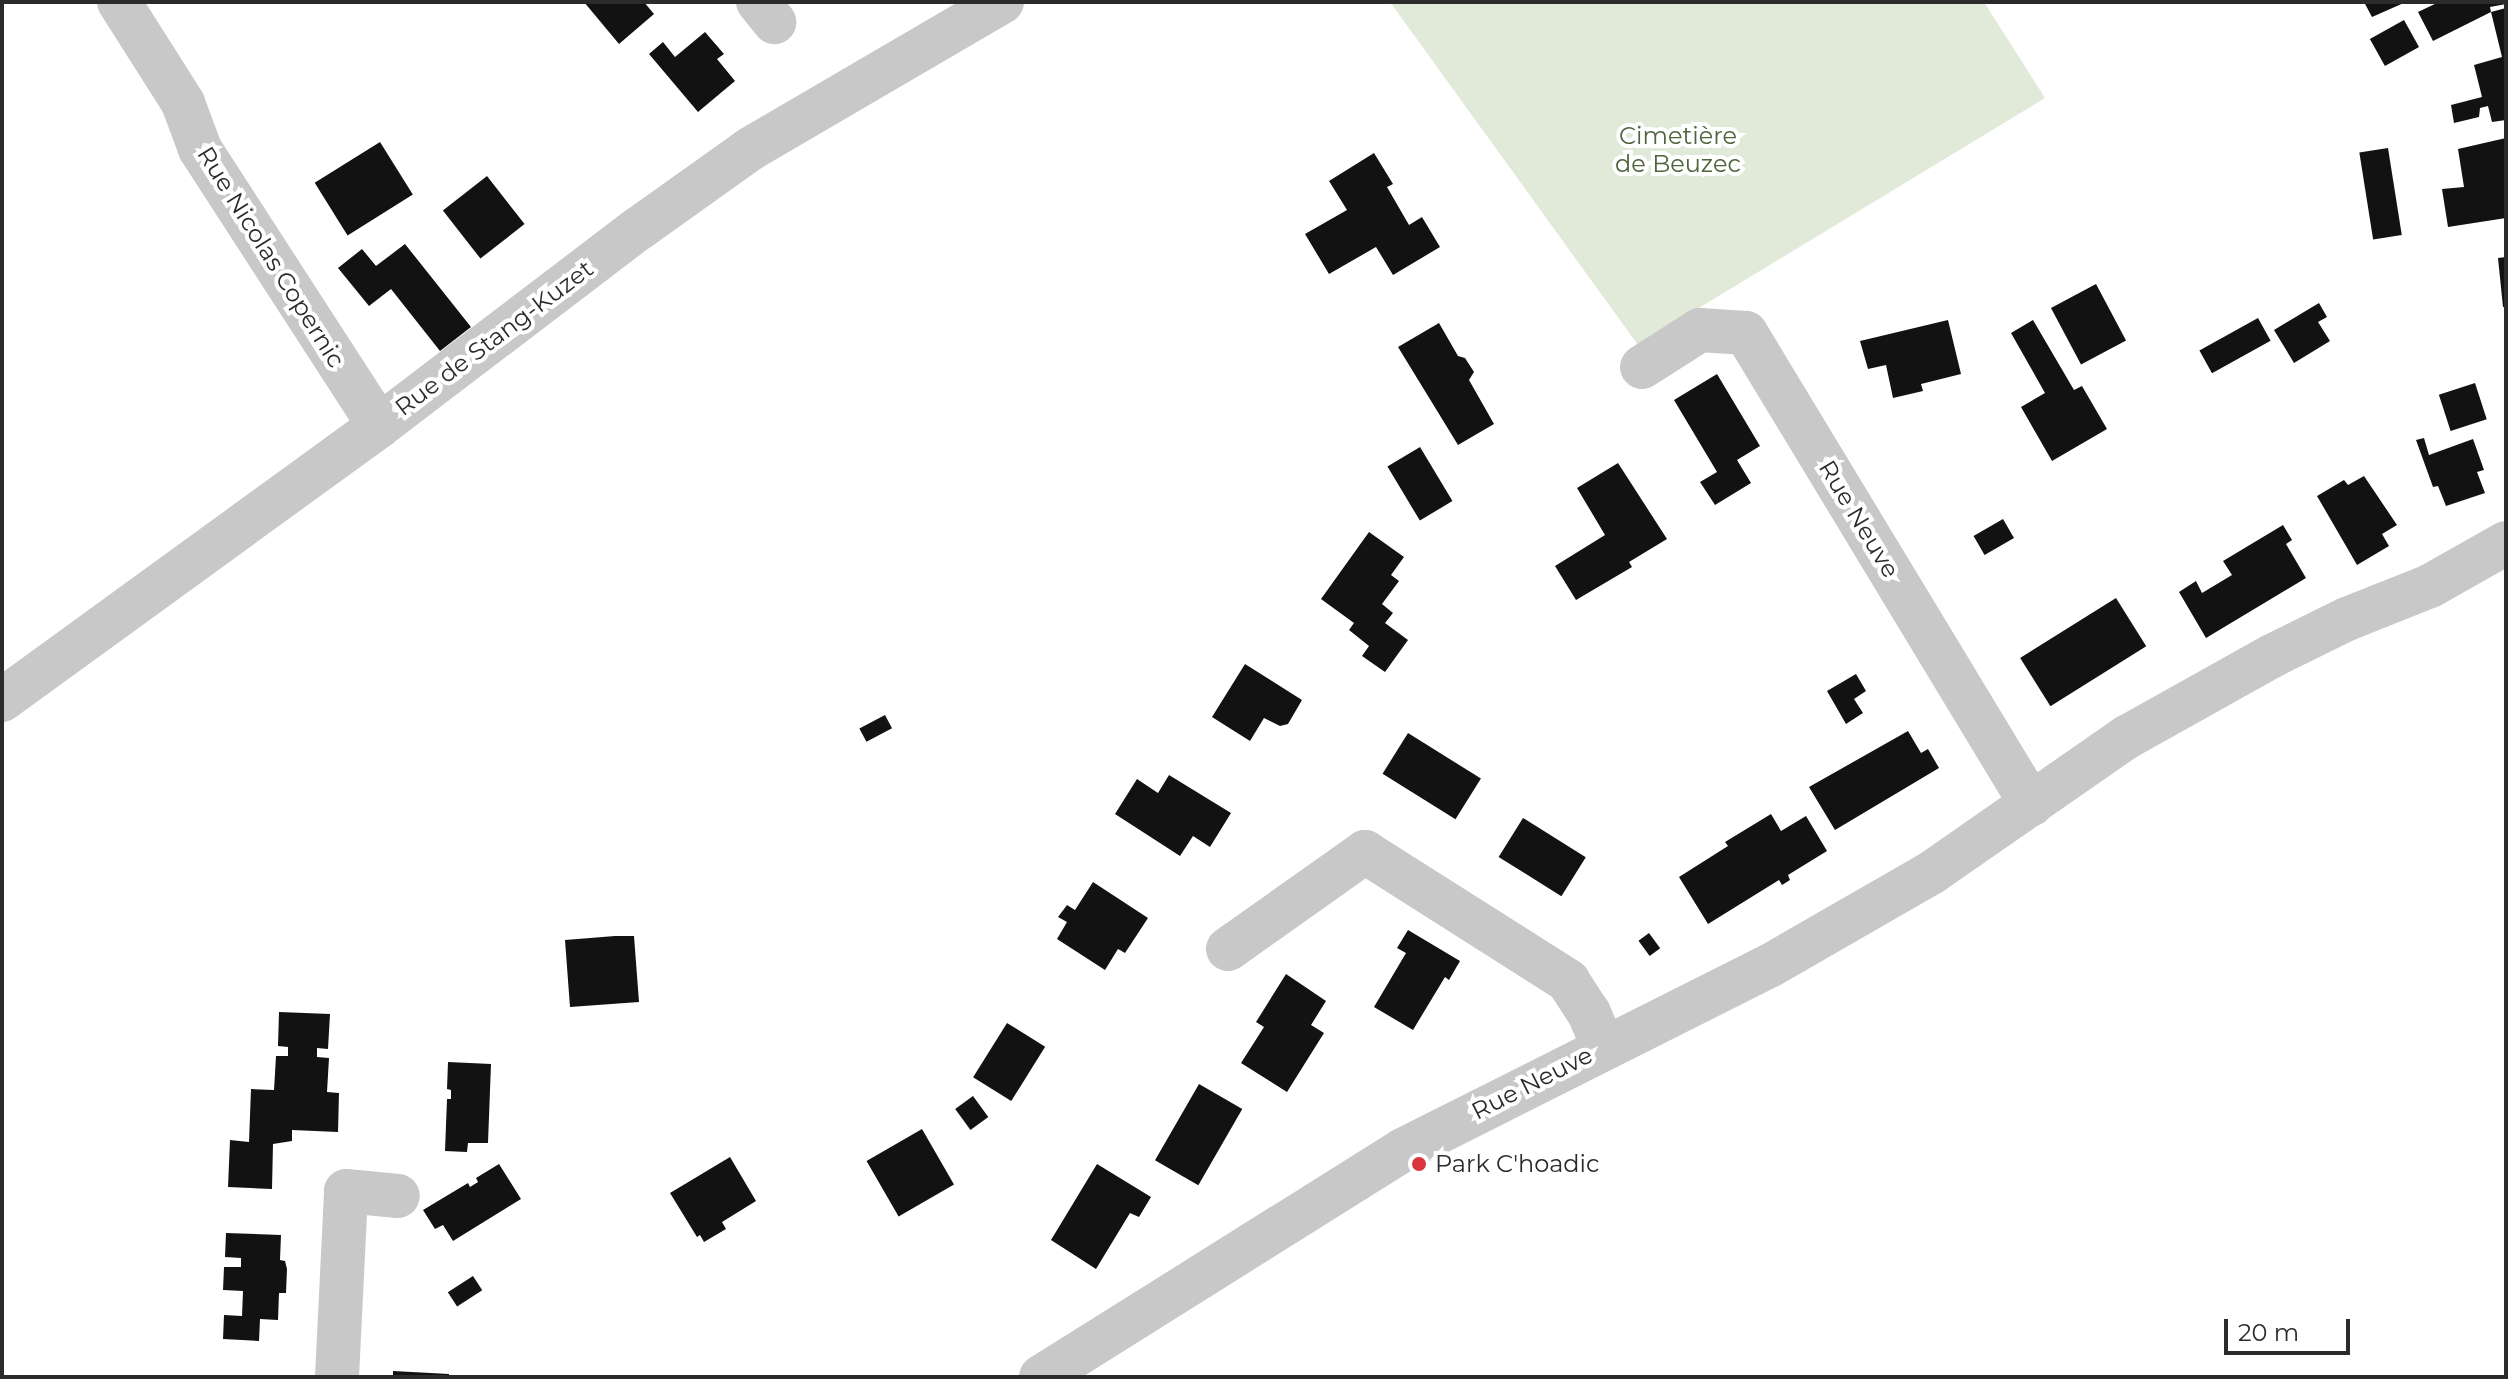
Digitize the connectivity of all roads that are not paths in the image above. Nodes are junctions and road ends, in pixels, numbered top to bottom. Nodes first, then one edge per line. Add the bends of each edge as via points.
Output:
1 (119, 2) edge
2 (1002, 2) edge
3 (1642, 367) dead end
4 (379, 426) junction
5 (2506, 543) edge
6 (2, 700) edge
7 (2031, 804) junction
8 (1228, 949) dead end
9 (1603, 1046) junction
10 (398, 1196) dead end
11 (337, 1377) edge
12 (1041, 1377) edge

1 - 4 street, Rue Nicolas Copernic via 183,103 200,149
2 - 4 street, Rue de Stang-Kuzet via 750,149
3 - 7 street, Rue Neuve via 1700,330 1746,333
4 - 6 street, Rue de Stang-Kuzet
5 - 7 street, Rue Neuve via 2430,586 2347,619 2208,691 2127,737
7 - 9 street, Rue Neuve via 1931,873 1807,945
8 - 9 street via 1365,852 1568,981
9 - 12 street, Rue Neuve via 1403,1150
10 - 11 street via 346,1191

